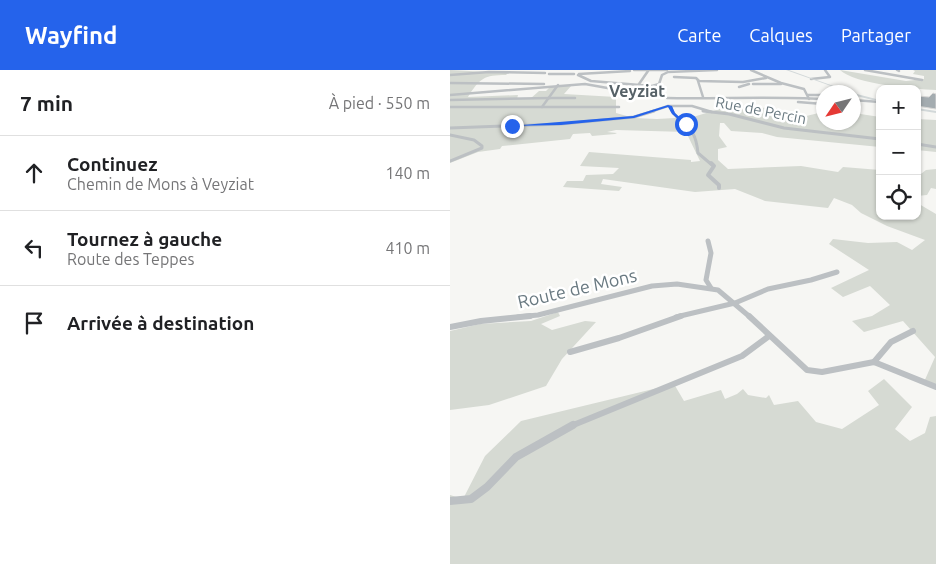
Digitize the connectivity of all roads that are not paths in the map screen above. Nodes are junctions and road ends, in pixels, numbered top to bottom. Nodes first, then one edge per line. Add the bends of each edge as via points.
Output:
1 (539, 70) edge
2 (552, 70) edge
3 (632, 70) edge
4 (662, 70) edge
5 (717, 70) edge
6 (751, 70) edge
7 (787, 70) edge
8 (825, 70) edge
9 (865, 70) edge
10 (880, 70) edge
11 (490, 71) edge
12 (648, 71) edge
13 (678, 71) edge
14 (669, 72) junction
15 (874, 72) junction
16 (547, 73) junction
17 (579, 74) junction
18 (450, 75) edge
19 (680, 75) dead end
20 (674, 77) junction
21 (780, 77) dead end
22 (767, 78) junction
23 (670, 79) dead end
24 (811, 79) junction
25 (922, 80) dead end
26 (591, 81) junction
27 (698, 81) junction
28 (714, 81) junction
29 (450, 82) edge
30 (604, 82) junction
31 (743, 82) junction
32 (585, 84) junction
33 (639, 84) junction
34 (749, 84) junction
35 (783, 84) junction
36 (558, 85) junction
37 (566, 85) junction
38 (643, 85) junction
39 (829, 85) edge
40 (601, 86) junction
41 (656, 86) junction
42 (715, 86) dead end
43 (739, 87) dead end
44 (638, 89) junction
45 (664, 90) junction
46 (450, 94) edge
47 (808, 95) junction
48 (816, 95) edge
49 (861, 96) edge
50 (703, 97) junction
51 (550, 98) junction
52 (576, 98) dead end
53 (667, 98) junction
54 (795, 98) junction
55 (809, 99) junction
56 (816, 99) edge
57 (450, 100) edge
58 (861, 100) edge
59 (876, 101) edge
60 (798, 102) junction
61 (876, 102) edge
62 (816, 103) edge
63 (670, 106) junction
64 (450, 107) edge
65 (542, 107) junction
66 (802, 107) dead end
67 (619, 108) dead end
68 (921, 110) edge
69 (936, 112) edge
70 (450, 128) edge
71 (450, 135) edge
72 (876, 139) edge
73 (921, 145) edge
74 (936, 147) edge
75 (450, 161) edge
76 (719, 188) dead end
77 (708, 241) dead end
78 (836, 272) dead end
79 (712, 288) junction
80 (735, 304) junction
81 (450, 327) edge
82 (913, 331) dead end
83 (769, 336) junction
84 (570, 352) dead end
85 (874, 362) junction
86 (936, 387) edge
87 (450, 501) edge

1 - 16 street
2 - 16 street
3 - 12 street
3 - 17 street
4 - 12 street
4 - 13 street
4 - 14 street
5 - 13 street
6 - 22 street
7 - 24 main road
8 - 24 street via 829,78
9 - 15 street
10 - 15 street
11 - 16 street
11 - 18 street
12 - 33 street
13 - 14 street
14 - 41 street via 663,74
15 - 25 street
16 - 17 street
17 - 26 street
19 - 20 street
20 - 23 street
20 - 27 street via 696,78
21 - 22 street
22 - 31 street
22 - 35 street
24 - 39 main road
26 - 30 street
26 - 32 street
27 - 28 street
27 - 50 street
28 - 31 street
28 - 42 street
29 - 37 street
30 - 33 street
30 - 40 street
31 - 34 street
32 - 37 street
32 - 40 street
33 - 38 street
34 - 35 street
34 - 43 street
35 - 47 street via 803,88
36 - 37 street
36 - 46 street
36 - 51 street
38 - 41 street
38 - 44 street
40 - 44 street
41 - 45 street
44 - 45 street
45 - 53 street
47 - 48 street
47 - 55 street
49 - 59 main road
50 - 53 street
50 - 54 street
51 - 52 street
51 - 57 street
51 - 65 street
53 - 63 street
54 - 55 street
54 - 60 street
55 - 56 street
58 - 61 street
60 - 62 street
60 - 66 street
63 - 70 street, Rue de Percin via 634,117 561,124
63 - 72 street, Rue de Percin via 692,106 784,128
63 - 76 street via 673,114 690,127 698,154 714,166 708,176
64 - 65 street
65 - 67 street
68 - 69 main road
71 - 75 street via 474,140 482,146
73 - 74 street
77 - 79 street via 712,253 706,278
78 - 80 street via 768,289
79 - 80 street
79 - 81 street, Route de Mons via 677,284 652,286 538,315
80 - 83 street
80 - 84 street via 682,316
82 - 85 street via 890,341
83 - 85 street via 800,366 814,372
83 - 87 street via 742,356 580,421 516,457 471,499
85 - 86 street

